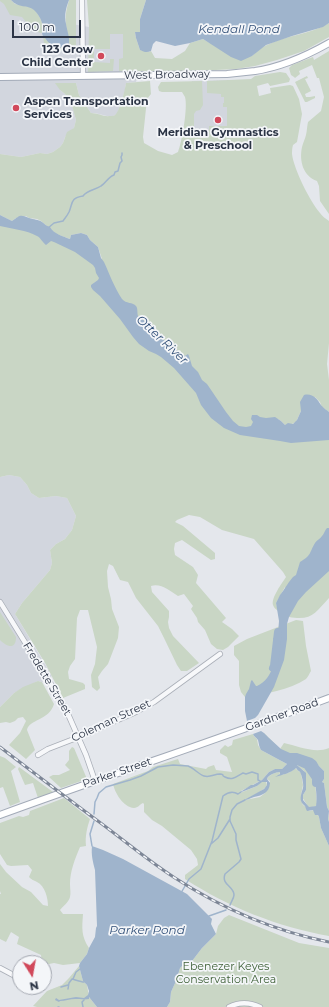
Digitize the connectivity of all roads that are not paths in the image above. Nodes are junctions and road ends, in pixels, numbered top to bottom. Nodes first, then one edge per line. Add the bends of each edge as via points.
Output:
1 (82, 0) edge
2 (329, 43) edge
3 (83, 76) junction
4 (0, 77) edge
5 (0, 602) edge
6 (220, 654) dead end
7 (329, 698) edge
8 (235, 733) joint
9 (78, 737) junction
10 (38, 755) dead end
11 (95, 781) junction
12 (0, 815) edge
13 (0, 968) edge
14 (12, 974) edge
15 (229, 1007) edge
16 (260, 1007) edge

1 - 3 street
2 - 3 main road, West Broadway via 285,64 255,71 227,74
3 - 4 main road, West Broadway
5 - 9 street, Fredette Street via 52,686
6 - 9 street, Coleman Street via 146,707
7 - 8 main road, Gardner Road
8 - 11 main road, Parker Street
9 - 10 street, Coleman Street
9 - 11 street, Fredette Street
11 - 12 main road, Parker Street
13 - 14 street
15 - 16 street via 250,1003

